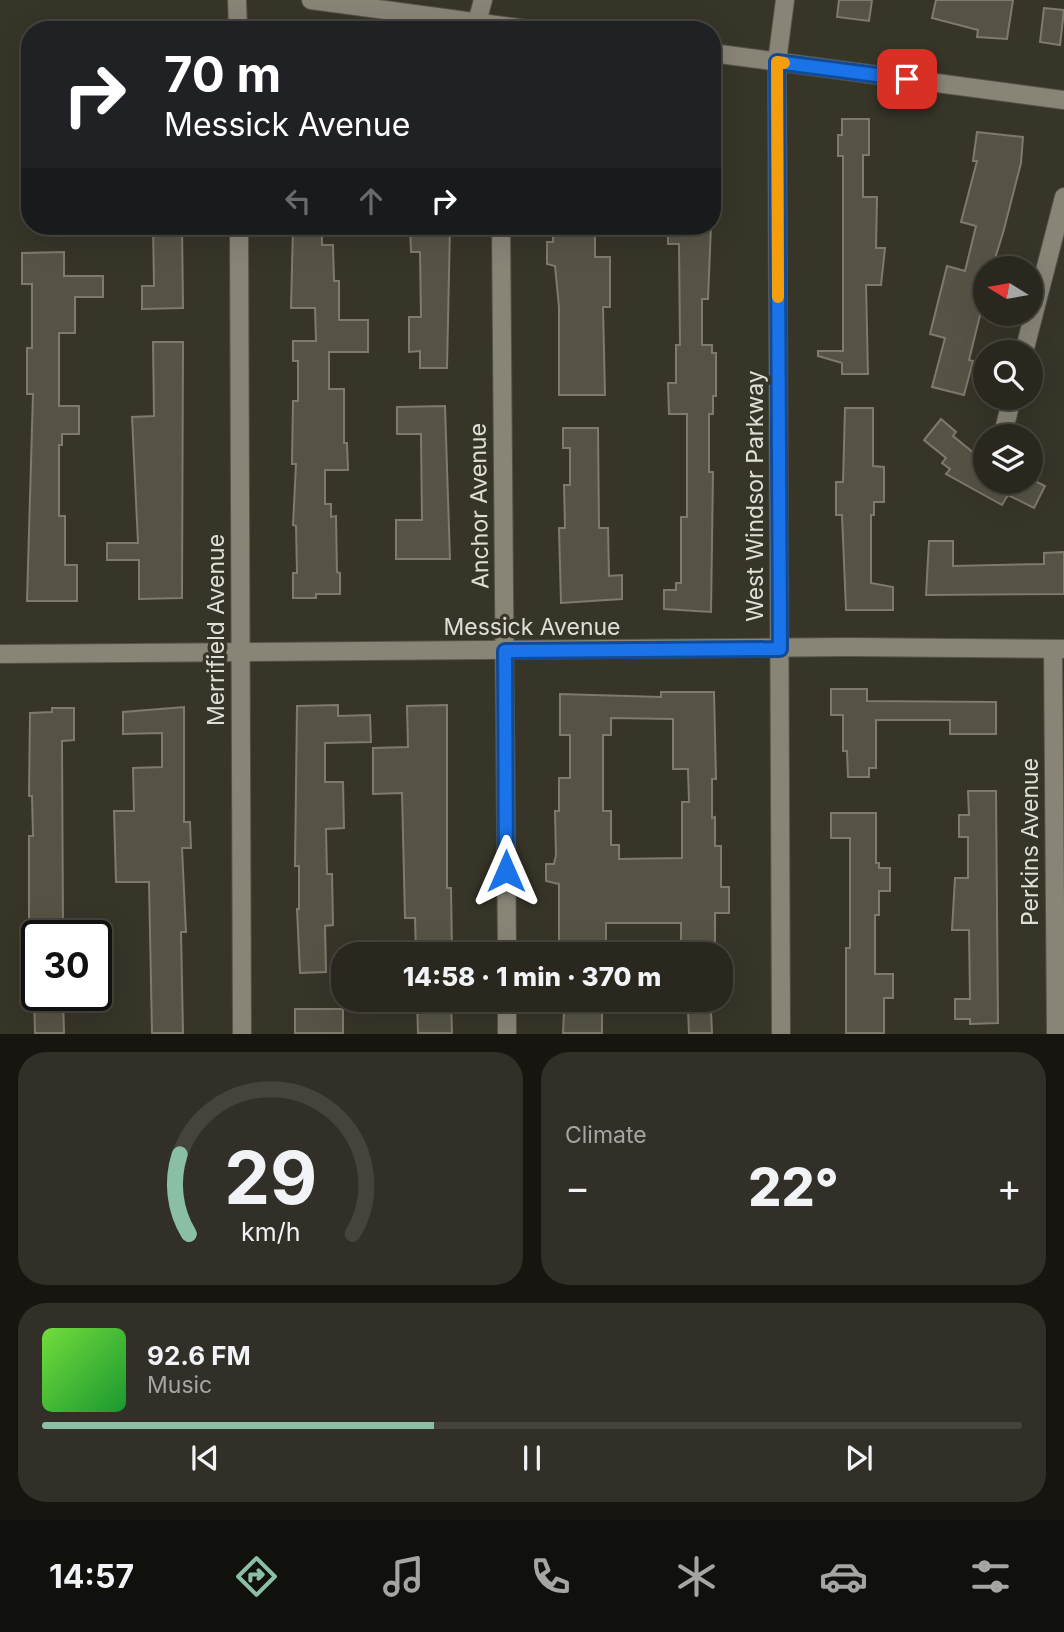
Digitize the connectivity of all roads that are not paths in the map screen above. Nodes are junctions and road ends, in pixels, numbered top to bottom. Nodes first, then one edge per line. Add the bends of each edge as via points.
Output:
1 (237, 0) edge
2 (312, 0) edge
3 (483, 0) edge
4 (785, 0) edge
5 (238, 21) edge
6 (470, 21) edge
7 (477, 21) edge
8 (721, 54) edge
9 (777, 62) junction
10 (1064, 100) edge
11 (1064, 197) edge
12 (239, 235) edge
13 (501, 235) edge
14 (1027, 340) edge
15 (780, 649) junction
16 (1058, 649) edge
17 (505, 651) junction
18 (241, 653) junction
19 (0, 654) edge
20 (507, 942) edge
21 (507, 1012) edge
22 (242, 1034) edge
23 (507, 1034) edge
24 (781, 1034) edge
25 (1056, 1034) edge

1 - 5 street
2 - 6 street
3 - 7 street
4 - 9 street, West Windsor Parkway
8 - 9 street
9 - 10 street
9 - 15 street, West Windsor Parkway
11 - 14 street
12 - 18 street, Merrifield Avenue
13 - 17 street, Anchor Avenue
15 - 16 street, Messick Avenue
15 - 17 street, Messick Avenue
15 - 24 street, West Windsor Parkway
16 - 25 street, Perkins Avenue
17 - 18 street, Messick Avenue
17 - 20 street, Anchor Avenue
18 - 19 street, Messick Avenue
18 - 22 street, Merrifield Avenue
21 - 23 street

